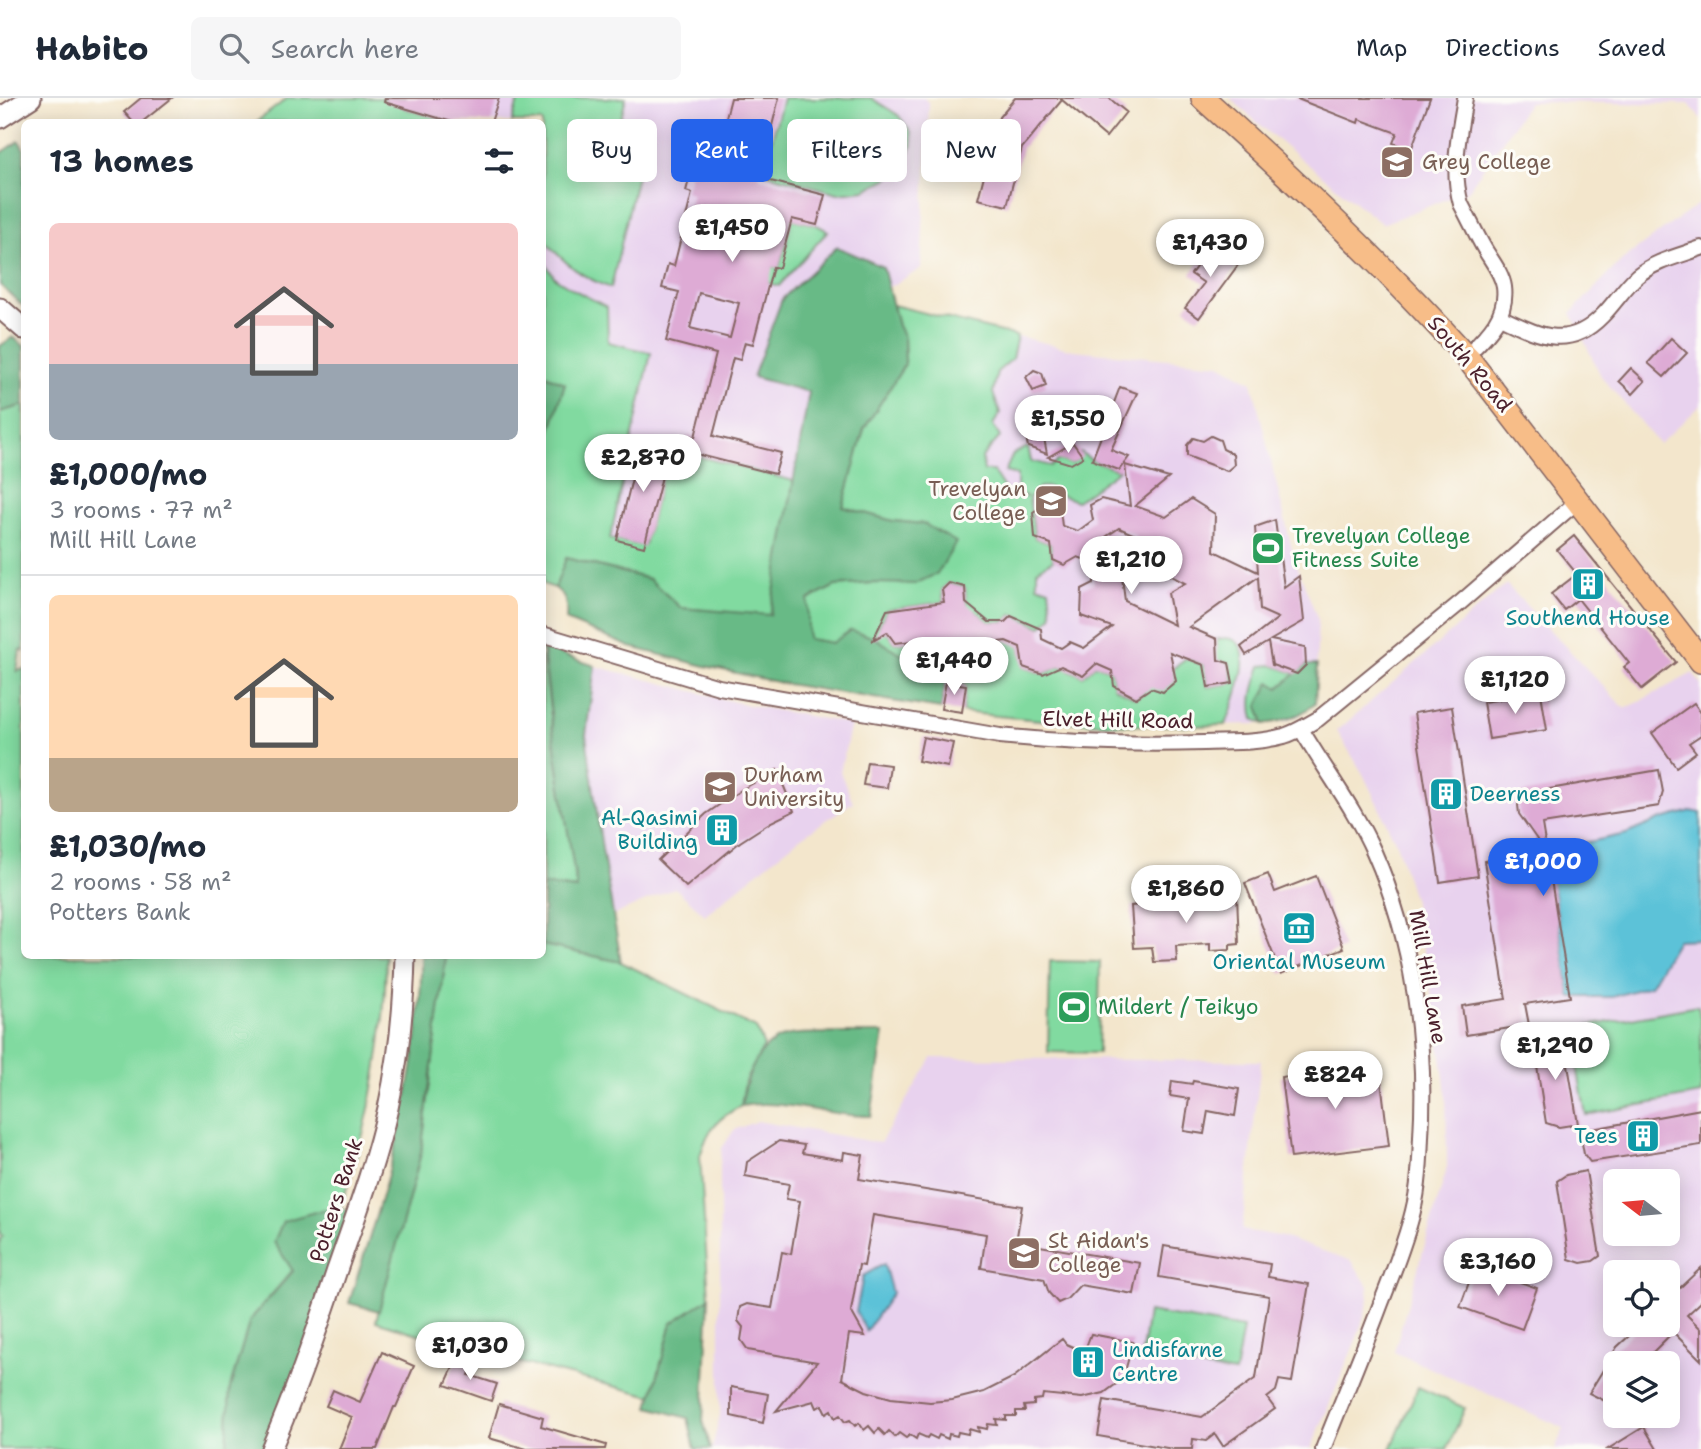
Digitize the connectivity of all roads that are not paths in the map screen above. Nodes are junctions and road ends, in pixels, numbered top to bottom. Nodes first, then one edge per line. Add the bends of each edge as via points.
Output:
1 (31, 98) edge
2 (1203, 98) edge
3 (1465, 98) edge
4 (0, 118) edge
5 (1701, 248) edge
6 (0, 308) edge
7 (1500, 317) junction
8 (21, 326) edge
9 (1466, 356) junction
10 (1579, 500) junction
11 (546, 635) edge
12 (1701, 661) edge
13 (1301, 729) junction
14 (405, 959) edge
15 (271, 1449) edge
16 (1323, 1449) edge

1 - 4 street
2 - 9 main road, South Road via 1268,156
3 - 7 street via 1456,183 1461,204 1504,286
5 - 7 street via 1638,275 1602,317 1576,335 1553,338
6 - 8 street
7 - 9 street
9 - 10 main road, South Road
10 - 12 main road, South Road
10 - 13 street, Elvet Hill Road via 1460,603
11 - 13 street, Elvet Hill Road via 719,687 1000,736 1187,743 1269,739
13 - 16 street, Mill Hill Lane via 1353,811 1391,894 1418,1016 1424,1097 1420,1166 1404,1245
14 - 15 street, Potters Bank via 399,1046 388,1110 316,1333

